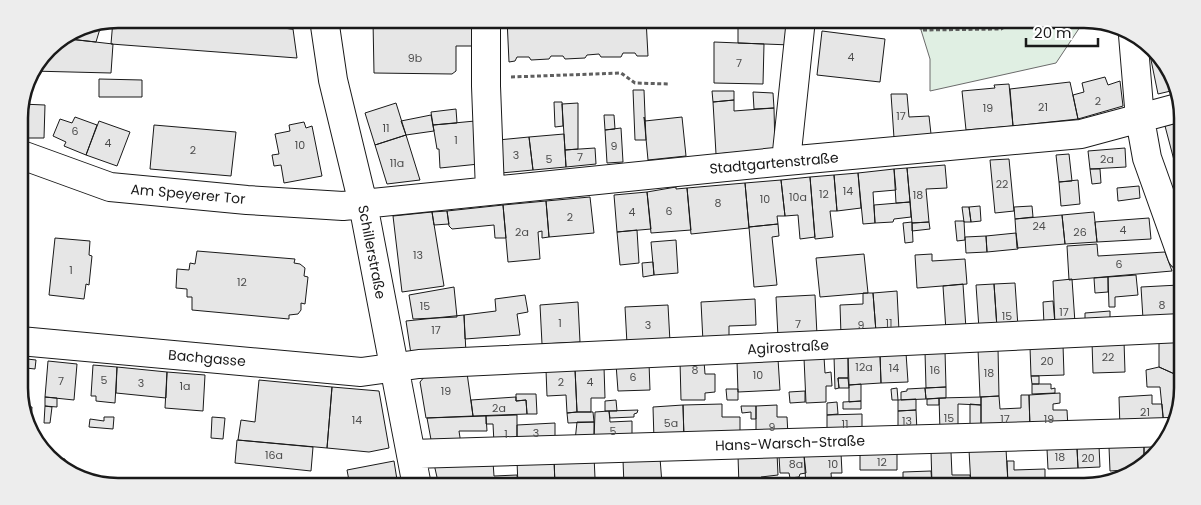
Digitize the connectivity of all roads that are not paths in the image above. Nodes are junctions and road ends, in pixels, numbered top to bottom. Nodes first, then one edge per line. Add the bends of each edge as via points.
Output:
1 (325, 28) edge
2 (486, 28) edge
3 (800, 28) edge
4 (1134, 43) edge
5 (1173, 109) edge
6 (1140, 119) junction
7 (28, 157) edge
8 (786, 161) junction
9 (490, 191) junction
10 (363, 204) junction
11 (1174, 234) edge
12 (1174, 328) edge
13 (28, 342) edge
14 (407, 366) junction
15 (1161, 432) edge
16 (423, 454) junction
17 (419, 478) edge

1 - 10 street, Schillerstraße via 333,80
2 - 9 street
3 - 8 street
4 - 6 street
5 - 6 street, Stadtgartenstraße
6 - 8 street, Stadtgartenstraße via 1081,134
6 - 11 street via 1147,158
7 - 10 street, Am Speyerer Tor via 110,187 313,205
8 - 9 street, Stadtgartenstraße
9 - 10 street, Stadtgartenstraße
10 - 14 street, Schillerstraße
12 - 14 street, Agirostraße
13 - 14 street, Bachgasse via 361,372
14 - 16 street, Schillerstraße
15 - 16 street, Hans-Warsch-Straße
16 - 17 street, Schillerstraße

